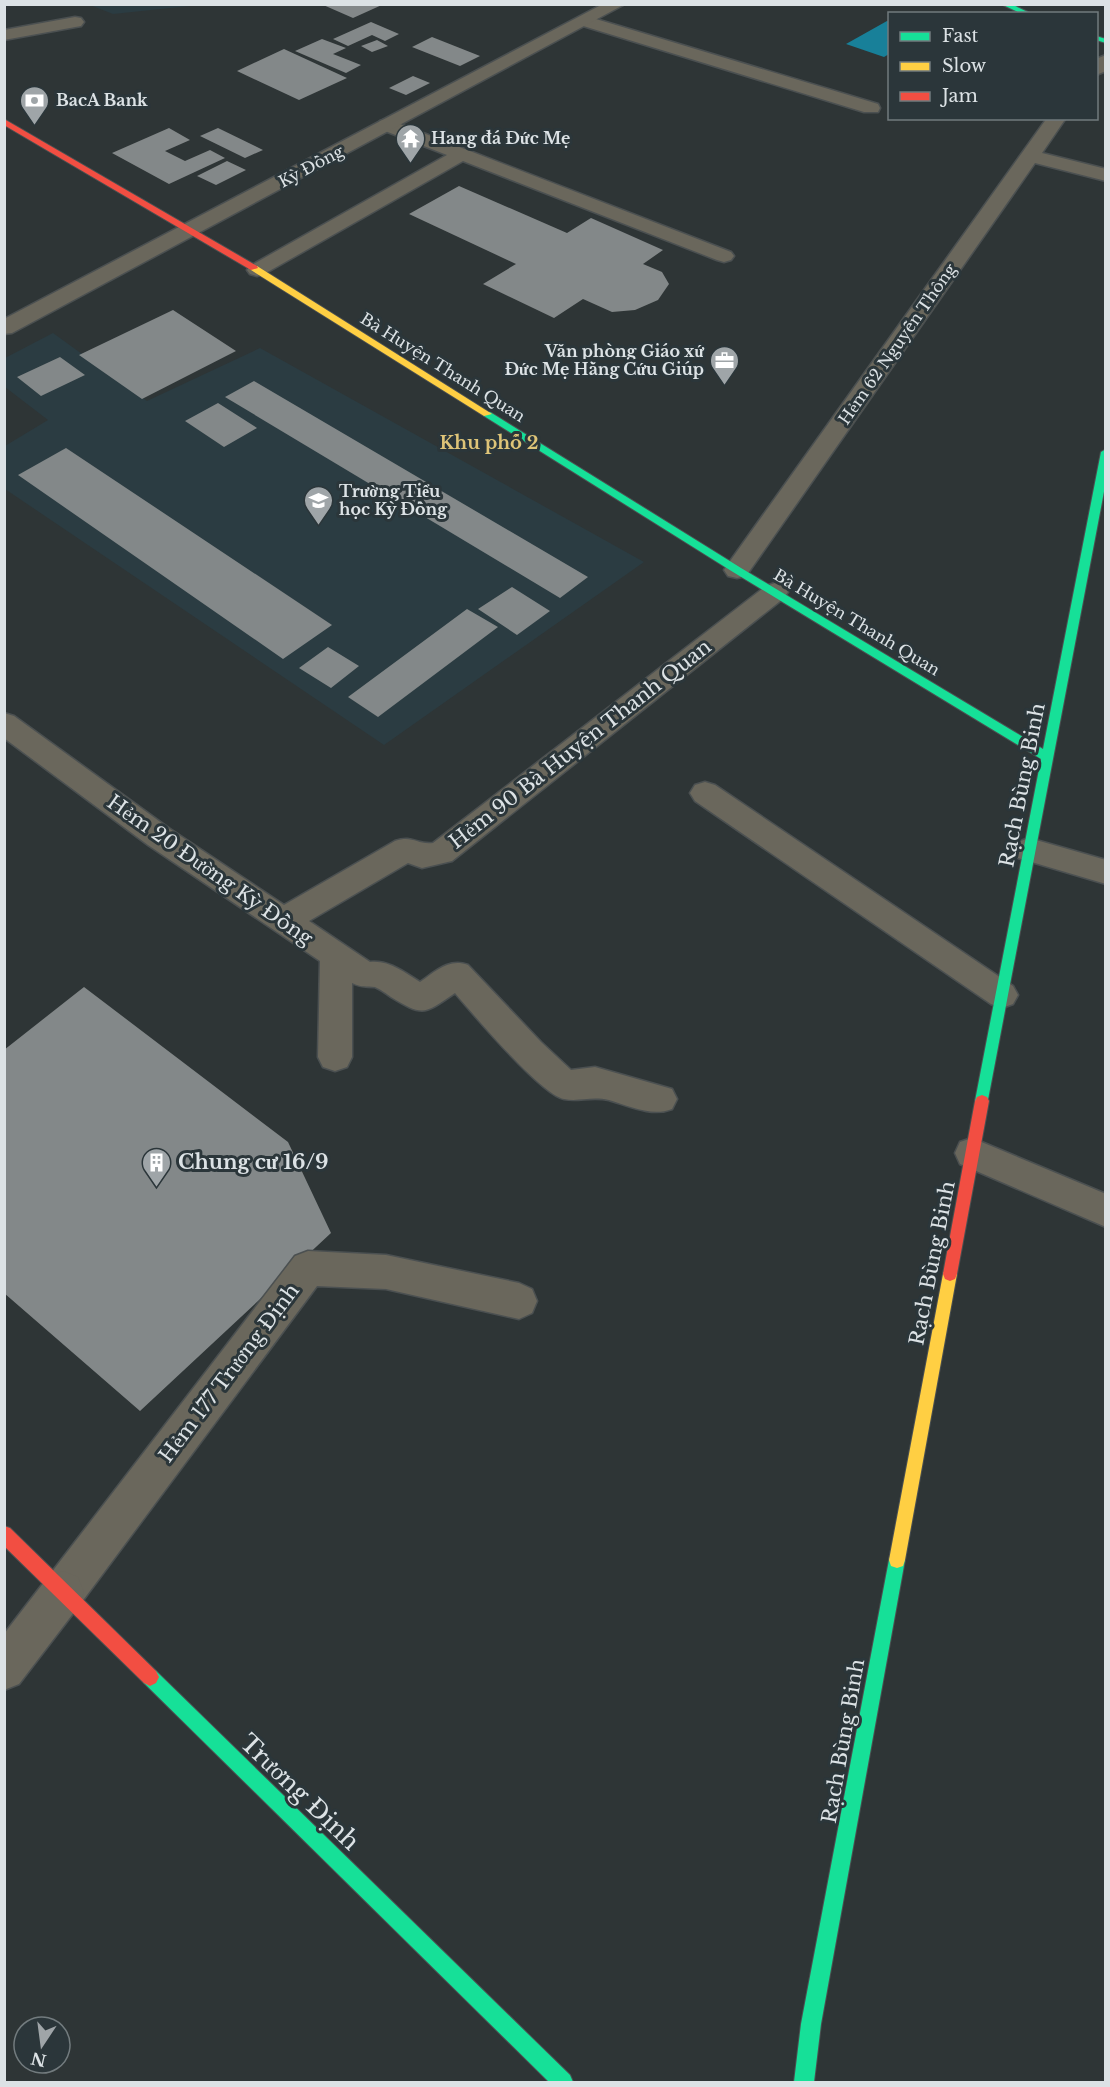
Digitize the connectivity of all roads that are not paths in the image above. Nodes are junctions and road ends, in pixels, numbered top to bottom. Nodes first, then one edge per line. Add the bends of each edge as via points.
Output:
1 (617, 4) edge
2 (1005, 5) edge
3 (1024, 12) edge
4 (586, 21) junction
5 (75, 22) dead end
6 (4, 35) edge
7 (871, 108) dead end
8 (1056, 120) edge
9 (4, 121) edge
10 (387, 125) junction
11 (462, 154) junction
12 (1031, 156) junction
13 (1106, 175) edge
14 (192, 231) junction
15 (724, 256) dead end
16 (257, 270) junction
17 (4, 327) edge
18 (1106, 452) edge
19 (1098, 538) edge
20 (737, 570) junction
21 (775, 592) junction
22 (4, 723) edge
23 (1047, 757) junction
24 (705, 793) dead end
25 (1029, 850) junction
26 (1106, 872) edge
27 (283, 921) junction
28 (336, 957) junction
29 (1002, 995) junction
30 (335, 1057) dead end
31 (660, 1099) dead end
32 (972, 1153) junction
33 (1106, 1212) edge
34 (519, 1301) dead end
35 (4, 1534) edge
36 (63, 1592) junction
37 (4, 1669) edge
38 (563, 2082) edge
39 (804, 2082) edge

1 - 4 street, Kỳ Ðồng
2 - 3 street
4 - 7 street
4 - 10 street, Kỳ Ðồng
5 - 6 street
8 - 12 street, Hẻm 62 Nguyễn Thông
9 - 14 street, Bà Huyện Thanh Quan
10 - 11 street
10 - 14 street, Kỳ Ðồng
11 - 15 street
11 - 16 street
12 - 13 street
12 - 20 street, Hẻm 62 Nguyễn Thông
14 - 16 street, Bà Huyện Thanh Quan
14 - 17 street, Kỳ Ðồng
16 - 20 street, Bà Huyện Thanh Quan
18 - 19 street, Rạch Bùng Binh
19 - 23 street, Rạch Bùng Binh
20 - 21 street, Bà Huyện Thanh Quan
21 - 23 street, Bà Huyện Thanh Quan
21 - 27 street, Hẻm 90 Bà Huyện Thanh Quan via 441,853 422,856 406,849
22 - 27 street, Hẻm 20 Đường Kỳ Ðồng via 159,837
23 - 25 street, Rạch Bùng Binh
24 - 29 street
25 - 26 street
25 - 29 street, Rạch Bùng Binh
27 - 28 street, Hẻm 20 Đường Kỳ Ðồng
28 - 30 street
28 - 31 street, Hẻm 20 Đường Kỳ Ðồng via 365,975 380,974 421,999 457,974 565,1085 595,1082
29 - 32 street, Rạch Bùng Binh
32 - 33 street
32 - 39 street, Rạch Bùng Binh via 811,2024
34 - 36 street, Hẻm 177 Trương Định via 386,1272 308,1268
35 - 36 street, Trương Định
36 - 37 street
36 - 38 street, Trương Định

